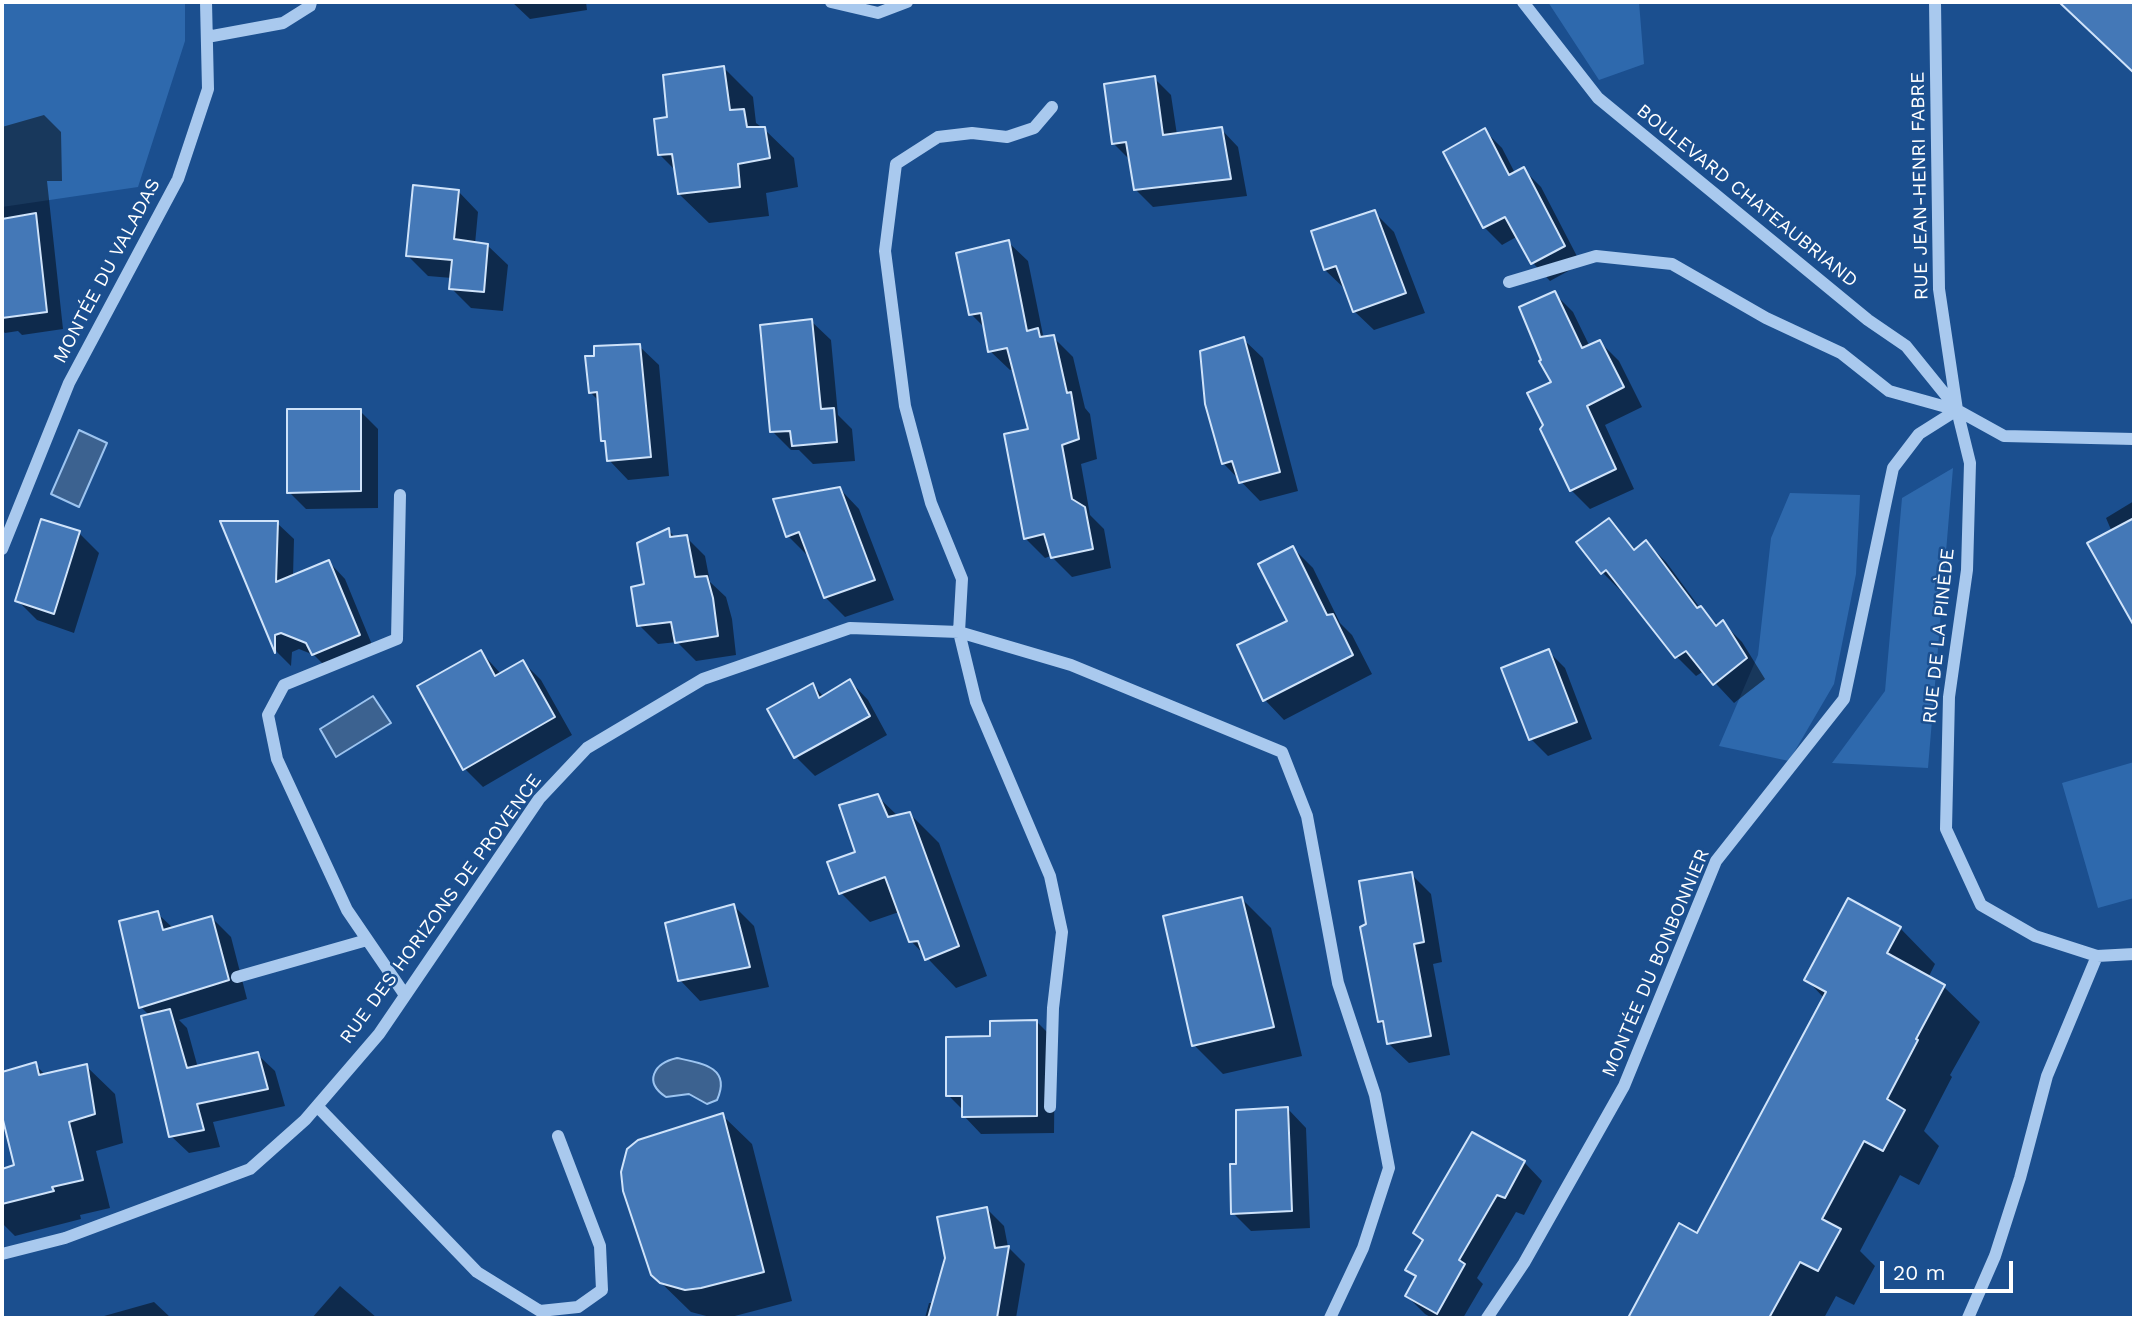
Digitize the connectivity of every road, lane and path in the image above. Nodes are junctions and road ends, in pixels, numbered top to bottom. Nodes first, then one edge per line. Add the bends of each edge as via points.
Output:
1 (206, 2) edge
2 (311, 2) edge
3 (831, 2) edge
4 (907, 2) edge
5 (1523, 2) edge
6 (1935, 2) edge
7 (206, 37) junction
8 (1052, 107) dead end
9 (1509, 282) dead end
10 (1957, 410) junction
11 (2134, 439) edge
12 (400, 495) dead end
13 (2, 549) edge
14 (959, 632) junction
15 (367, 940) junction
16 (2134, 954) edge
17 (2097, 956) junction
18 (237, 977) dead end
19 (405, 995) junction
20 (317, 1106) junction
21 (1050, 1107) dead end
22 (558, 1136) dead end
23 (2, 1254) edge
24 (1330, 1318) edge
25 (1488, 1318) edge
26 (1968, 1318) edge

1 - 7 street, MONTÉE DU VALADAS
2 - 7 street via 284,23
3 - 4 street via 878,13
5 - 10 street, BOULEVARD CHATEAUBRIAND via 1598,99 1906,346
6 - 10 street, RUE JEAN-HENRI FABRE via 1939,289
7 - 13 street, MONTÉE DU VALADAS via 208,89 178,179 69,383
8 - 14 street via 1034,128 1007,137 972,133 938,137 896,164 884,251 905,406 931,503 962,579
9 - 10 street via 1596,256 1672,264 1766,318 1840,353 1889,391
10 - 11 street via 2004,436
10 - 17 street, RUE DE LA PINÈDE via 1970,463 1970,490 1967,570 1949,697 1946,829 1981,905 2035,936
10 - 25 street, MONTÉE DU BONBONNIER via 1919,434 1893,468 1844,699 1716,862 1624,1086
12 - 15 street via 397,639 284,685 268,715 277,759 347,911
14 - 19 street, RUE DES HORIZONS DE PROVENCE via 850,628 703,680 587,748 539,799
14 - 21 street via 976,702 1050,876 1062,932 1053,1008
14 - 24 street, RUE DES HORIZONS DE PROVENCE via 1071,665 1282,752 1307,816 1338,983 1375,1096 1389,1168 1363,1248
15 - 18 street
15 - 19 street
16 - 17 street, RUE DE LA PINÈDE
17 - 26 street via 2047,1076 1995,1256
19 - 20 street, RUE DES HORIZONS DE PROVENCE via 379,1034
20 - 22 street via 477,1272 540,1311 578,1307 602,1290 600,1246
20 - 23 street, RUE DES HORIZONS DE PROVENCE via 250,1169 65,1238

